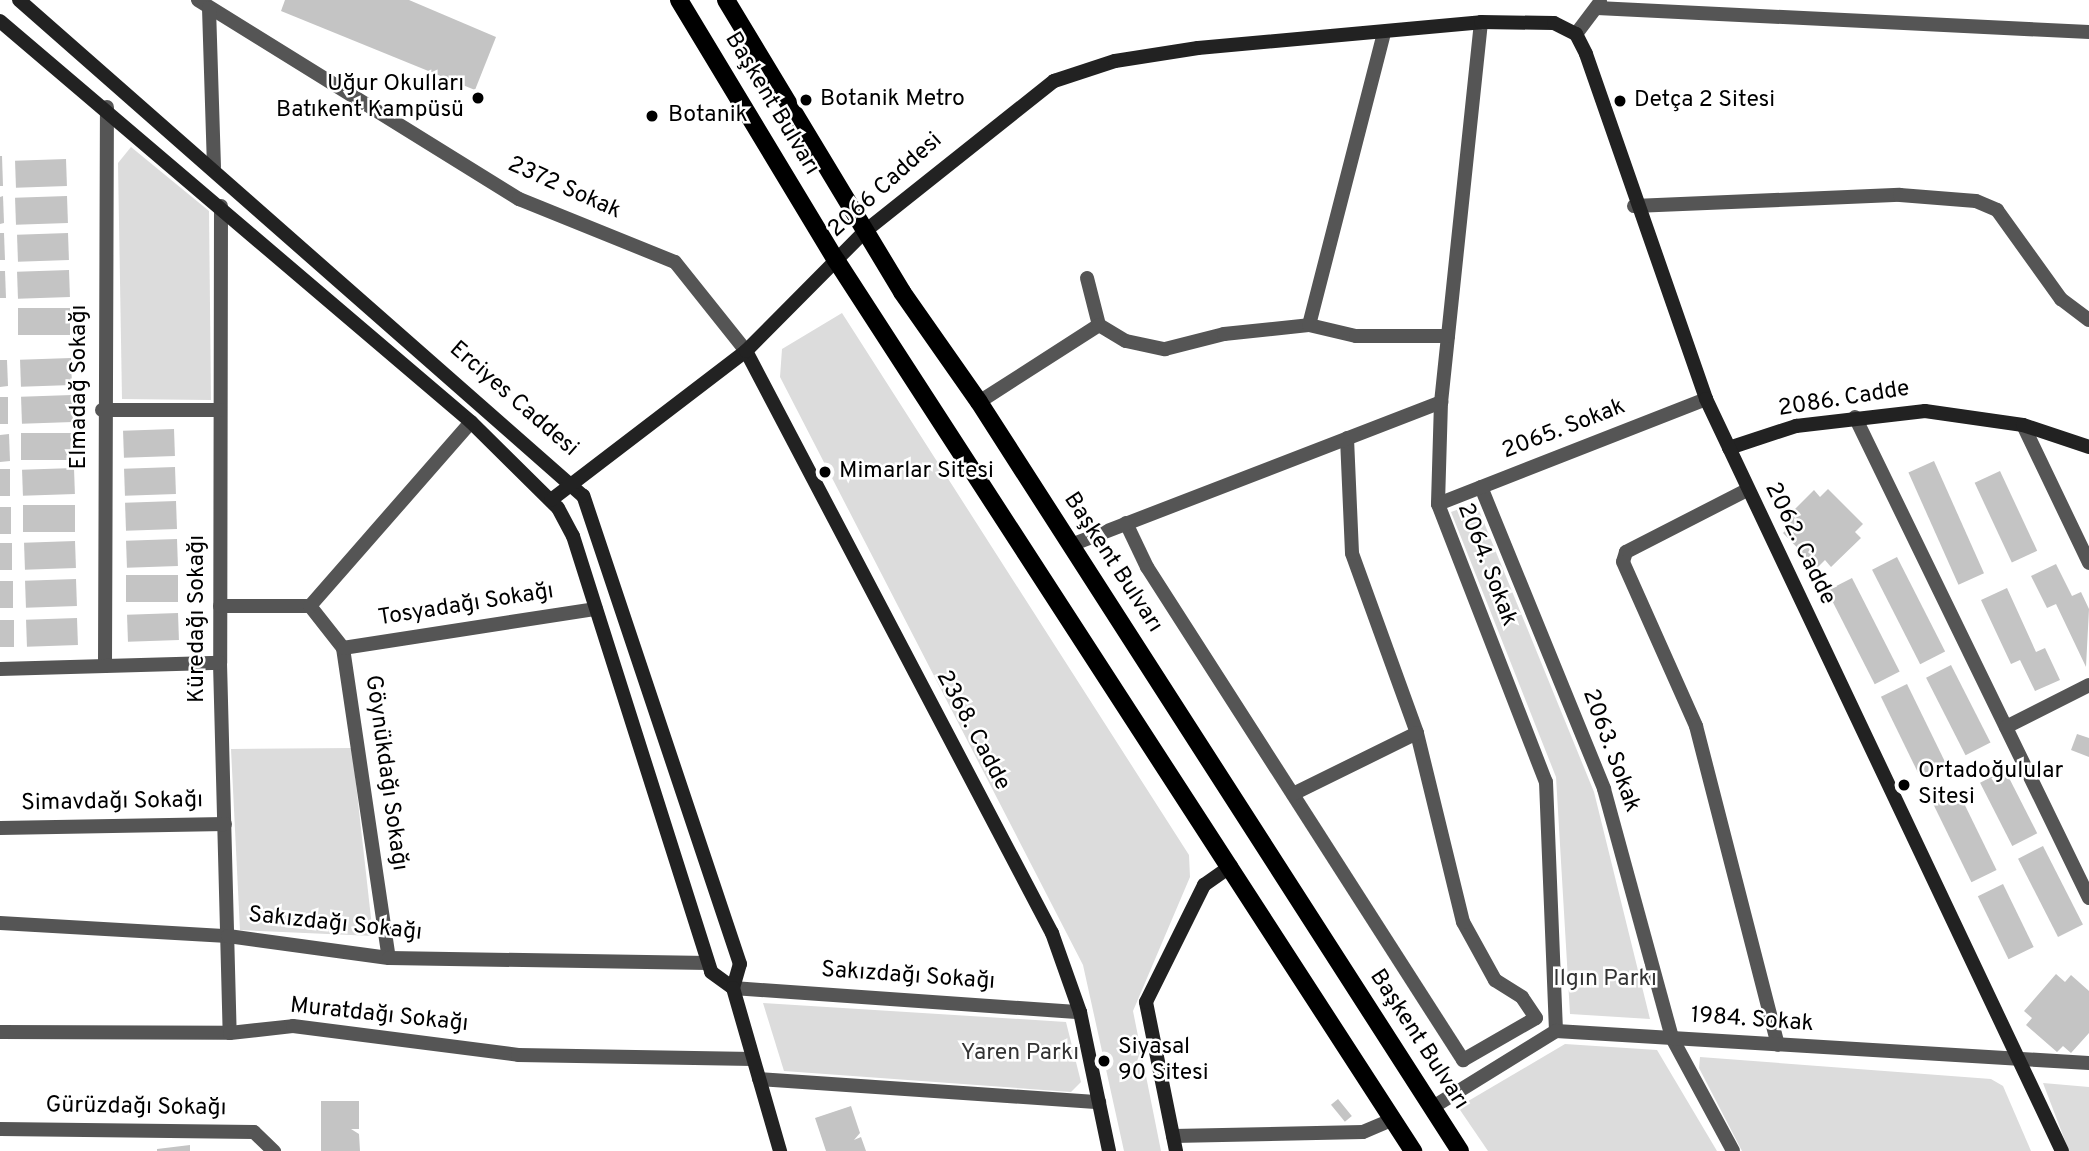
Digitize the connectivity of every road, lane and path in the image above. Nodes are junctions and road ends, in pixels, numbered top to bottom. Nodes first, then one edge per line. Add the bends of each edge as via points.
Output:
1 (19, 0) edge
2 (679, 0) edge
3 (726, 0) edge
4 (204, 4) edge
5 (1599, 4) edge
6 (0, 21) edge
7 (1481, 22) junction
8 (2089, 32) edge
9 (1384, 33) junction
10 (1576, 34) junction
11 (122, 88) junction
12 (107, 107) junction
13 (214, 167) junction
14 (221, 206) junction
15 (1634, 206) junction
16 (864, 232) junction
17 (836, 260) junction
18 (1087, 278) dead end
19 (2089, 320) edge
20 (1100, 325) junction
21 (1309, 325) junction
22 (1448, 336) junction
23 (746, 352) junction
24 (1706, 399) junction
25 (979, 402) junction
26 (1441, 402) junction
27 (102, 410) junction
28 (220, 410) junction
29 (1855, 417) junction
30 (471, 422) junction
31 (2023, 425) junction
32 (1347, 438) junction
33 (2089, 447) edge
34 (1729, 449) junction
35 (573, 483) junction
36 (1481, 487) junction
37 (1747, 490) junction
38 (551, 500) junction
39 (1438, 504) junction
40 (1126, 523) junction
41 (1071, 545) junction
42 (2089, 563) edge
43 (220, 606) junction
44 (310, 606) junction
45 (596, 609) junction
46 (343, 648) junction
47 (220, 663) junction
48 (105, 666) junction
49 (0, 669) edge
50 (2089, 685) edge
51 (2006, 727) junction
52 (1417, 733) junction
53 (1293, 794) junction
54 (225, 824) junction
55 (0, 828) edge
56 (1231, 866) junction
57 (2089, 898) edge
58 (0, 923) edge
59 (228, 936) junction
60 (389, 958) junction
61 (708, 963) junction
62 (733, 988) junction
63 (1080, 1012) junction
64 (1556, 1031) junction
65 (0, 1032) edge
66 (230, 1032) junction
67 (1672, 1038) junction
68 (1778, 1045) junction
69 (2023, 1056) junction
70 (753, 1059) junction
71 (2089, 1063) edge
72 (759, 1079) junction
73 (1099, 1102) junction
74 (1433, 1107) junction
75 (1393, 1119) junction
76 (0, 1129) edge
77 (1174, 1144) edge
78 (272, 1146) edge
79 (780, 1151) edge
80 (1109, 1151) edge
81 (1413, 1151) edge
82 (1460, 1151) edge
83 (1733, 1151) edge
84 (2062, 1151) edge

1 - 11 street, Erciyes Caddesi
2 - 17 main road, Başkent Bulvarı
3 - 16 main road, Başkent Bulvarı
4 - 13 street
4 - 23 street, 2372 Sokak via 519,199 675,262
5 - 8 street
5 - 10 street
6 - 12 street, Erciyes Caddesi
7 - 9 street, 2066 Caddesi
7 - 10 street, 2066 Caddesi via 1532,20
7 - 22 street, 2064. Sokak
9 - 16 street, 2066 Caddesi via 1198,48 1073,74 946,161
9 - 21 street
10 - 15 street, 2062. Cadde
11 - 12 street
11 - 13 street, Erciyes Caddesi
12 - 14 street, Erciyes Caddesi
12 - 27 street, Elmadağ Sokağı
13 - 35 street, Erciyes Caddesi
14 - 28 street, Küredağı Sokağı
14 - 30 street, Erciyes Caddesi
15 - 19 street via 1900,195 1976,201 1997,210 2061,299
15 - 24 street, 2062. Cadde
16 - 17 street, 2066 Caddesi
16 - 25 main road, Başkent Bulvarı
17 - 23 street, 2066 Caddesi
17 - 56 main road, Başkent Bulvarı
18 - 20 street
20 - 21 street via 1126,341 1165,349 1224,334
20 - 25 street
21 - 22 street via 1356,335
22 - 26 street, 2064. Sokak
23 - 35 street, 2066 Caddesi
23 - 63 street, 2368. Cadde via 1037,902
24 - 34 street, 2062. Cadde
24 - 36 street, 2065. Sokak
25 - 41 main road, Başkent Bulvarı
26 - 32 street
26 - 39 street, 2064. Sokak
27 - 28 street
27 - 48 street, Elmadağ Sokağı
28 - 43 street, Küredağı Sokağı
29 - 31 street, 2086. Cadde via 1934,411
29 - 34 street, 2086. Cadde via 1796,426
29 - 51 street
30 - 38 street, Erciyes Caddesi
30 - 44 street
31 - 33 street, 2086. Cadde
31 - 42 street
32 - 40 street
32 - 52 street via 1352,553
34 - 37 street, 2062. Cadde
35 - 38 street, 2066 Caddesi
35 - 62 street, Erciyes Caddesi via 600,530 740,964
36 - 39 street, 2065. Sokak
36 - 67 street, 2063. Sokak via 1604,789
37 - 68 street via 1626,551 1623,562 1696,726
37 - 69 street, 2062. Cadde
38 - 45 street, Erciyes Caddesi via 573,536
39 - 64 street, 2064. Sokak via 1546,782
40 - 41 street
40 - 53 street via 1147,567
41 - 74 main road, Başkent Bulvarı
43 - 44 street
43 - 47 street, Küredağı Sokağı
44 - 46 street, Göynükdağı Sokağı
45 - 46 street, Tosyadağı Sokağı
45 - 61 street, Erciyes Caddesi
46 - 60 street, Göynükdağı Sokağı
47 - 48 street
47 - 54 street, Küredağı Sokağı
48 - 49 street
50 - 51 street
51 - 57 street
52 - 53 street
52 - 53 street via 1463,922 1494,980 1522,997 1536,1018 1463,1060
54 - 55 street, Simavdağı Sokağı
54 - 59 street, Küredağı Sokağı
56 - 75 main road, Başkent Bulvarı
56 - 77 street via 1206,882 1146,1002
58 - 59 street, Sakızdağı Sokağı
59 - 60 street, Sakızdağı Sokağı
59 - 66 street, Küredağı Sokağı
60 - 61 street, Sakızdağı Sokağı
61 - 62 street, Erciyes Caddesi
62 - 63 street, Sakızdağı Sokağı
62 - 70 street, Erciyes Caddesi
63 - 73 street, 2368. Cadde
64 - 67 street, 1984. Sokak
64 - 74 street
65 - 66 street, Muratdağı Sokağı
66 - 70 street, Muratdağı Sokağı via 293,1026 518,1055
67 - 68 street, 1984. Sokak
67 - 83 street, 2063. Sokak
68 - 69 street, 1984. Sokak
69 - 71 street, 1984. Sokak
69 - 84 street, 2062. Cadde
70 - 72 street, Erciyes Caddesi
72 - 73 street
72 - 79 street, Erciyes Caddesi
73 - 80 street, 2368. Cadde
74 - 82 main road, Başkent Bulvarı
75 - 77 street via 1358,1132
75 - 81 main road, Başkent Bulvarı
76 - 78 street, Gürüzdağı Sokağı via 254,1132

